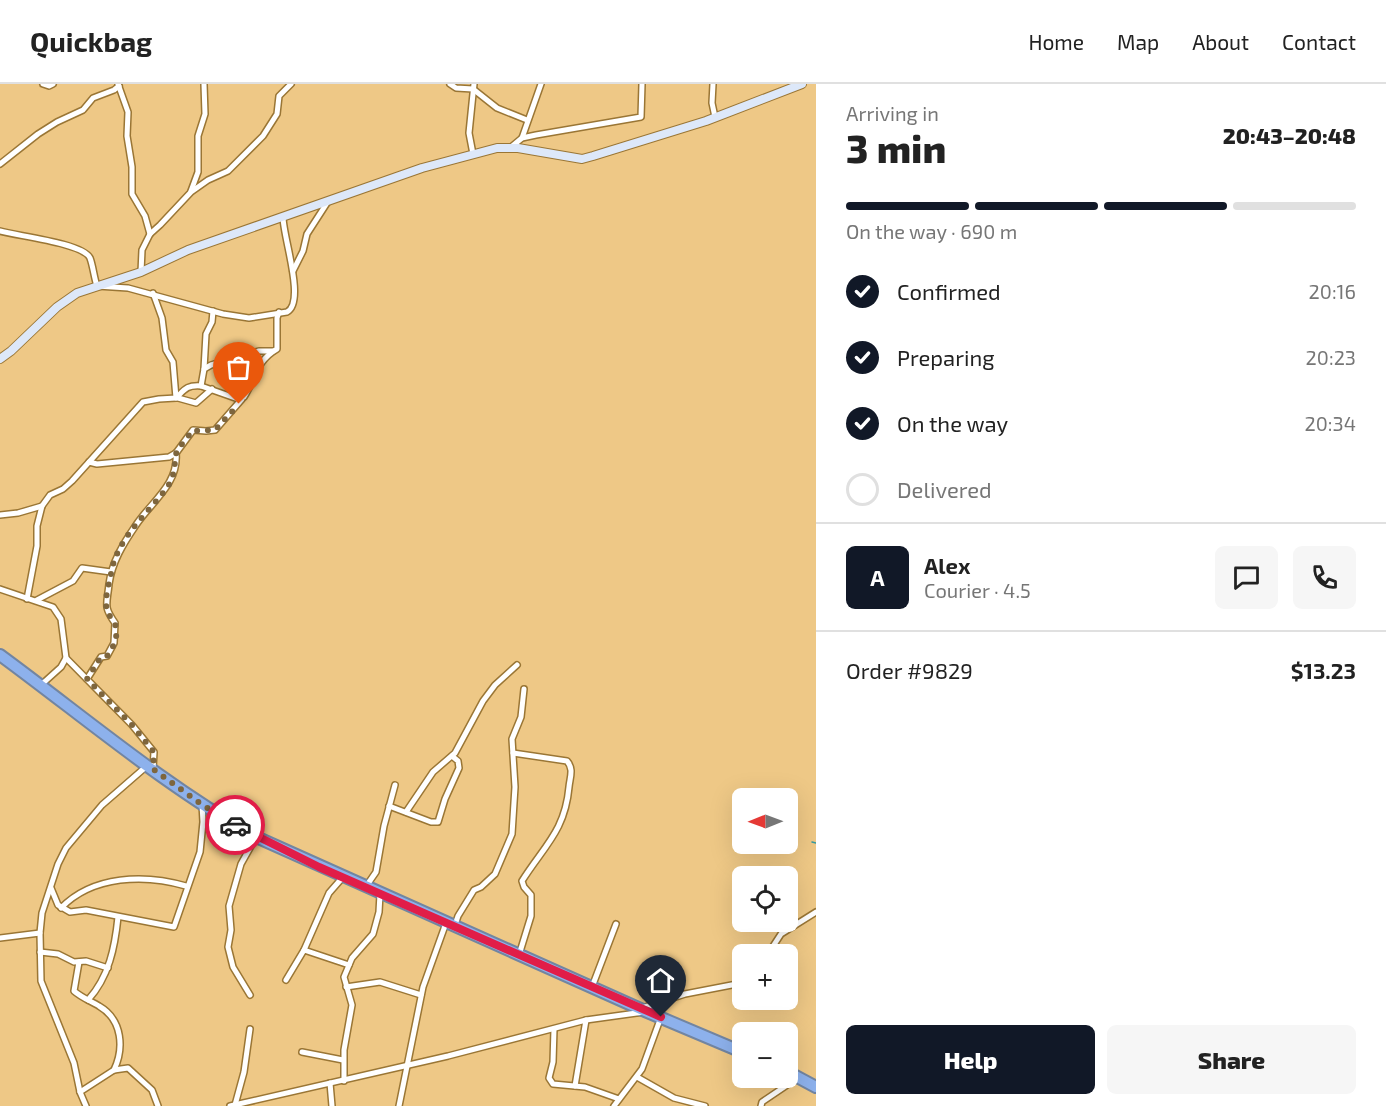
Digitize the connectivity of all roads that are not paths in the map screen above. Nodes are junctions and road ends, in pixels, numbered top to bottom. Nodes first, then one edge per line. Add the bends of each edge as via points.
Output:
1 (43, 84) edge
2 (53, 84) edge
3 (204, 84) edge
4 (291, 84) edge
5 (450, 84) edge
6 (542, 84) edge
7 (642, 84) edge
8 (713, 84) edge
9 (802, 84) edge
10 (119, 85) edge
11 (473, 86) edge
12 (716, 117) junction
13 (527, 120) junction
14 (522, 138) junction
15 (510, 148) junction
16 (473, 154) junction
17 (0, 164) edge
18 (191, 192) junction
19 (327, 203) junction
20 (283, 217) junction
21 (0, 231) edge
22 (150, 234) junction
23 (141, 272) junction
24 (292, 272) junction
25 (97, 286) junction
26 (153, 293) junction
27 (213, 311) junction
28 (279, 312) junction
29 (273, 351) junction
30 (0, 359) edge
31 (204, 369) junction
32 (201, 386) junction
33 (212, 389) junction
34 (177, 398) junction
35 (242, 399) junction
36 (176, 453) junction
37 (89, 462) junction
38 (42, 506) junction
39 (0, 515) edge
40 (111, 572) junction
41 (0, 589) edge
42 (27, 599) junction
43 (37, 600) junction
44 (0, 655) edge
45 (66, 658) junction
46 (517, 665) dead end
47 (87, 679) junction
48 (40, 686) junction
49 (524, 688) dead end
50 (513, 753) junction
51 (452, 756) junction
52 (150, 767) junction
53 (395, 785) dead end
54 (201, 804) junction
55 (389, 807) junction
56 (405, 812) junction
57 (256, 837) junction
58 (343, 877) junction
59 (186, 886) junction
60 (366, 887) junction
61 (51, 888) junction
62 (380, 894) junction
63 (61, 908) junction
64 (816, 912) edge
65 (118, 917) junction
66 (616, 924) dead end
67 (451, 925) junction
68 (40, 933) junction
69 (0, 938) edge
70 (774, 944) edge
71 (304, 950) junction
72 (40, 952) junction
73 (519, 954) junction
74 (79, 962) junction
75 (349, 965) junction
76 (108, 968) junction
77 (286, 980) dead end
78 (732, 984) edge
79 (346, 987) junction
80 (592, 988) junction
81 (421, 995) junction
82 (250, 996) dead end
83 (88, 1000) junction
84 (643, 1010) junction
85 (661, 1017) junction
86 (586, 1020) junction
87 (250, 1029) dead end
88 (554, 1029) junction
89 (732, 1048) edge
90 (302, 1052) dead end
91 (343, 1060) junction
92 (407, 1065) junction
93 (114, 1070) junction
94 (637, 1077) junction
95 (799, 1077) joint
96 (344, 1080) junction
97 (330, 1083) junction
98 (575, 1086) junction
99 (816, 1087) edge
100 (80, 1092) junction
101 (619, 1099) junction
102 (244, 1104) edge
103 (232, 1105) edge
104 (86, 1106) edge
105 (158, 1106) edge
106 (332, 1106) edge
107 (399, 1106) edge
108 (614, 1106) edge
109 (705, 1106) edge
110 (761, 1106) edge

1 - 2 street
3 - 18 street via 205,114 198,136 198,172
4 - 18 street via 279,96 277,114 263,136 228,171
5 - 11 street via 456,88
6 - 13 street
7 - 14 street via 641,117
8 - 12 street
9 - 12 street
10 - 17 street via 38,134
10 - 22 street via 128,112 132,194
11 - 13 street via 497,108
11 - 16 street via 469,133
12 - 15 street via 582,159
13 - 14 street
14 - 15 street
15 - 16 street
16 - 19 street
18 - 22 street
19 - 20 street
19 - 24 street via 307,234
20 - 23 street via 188,250
20 - 24 street
21 - 25 street via 79,249 90,258
22 - 23 street via 142,250
23 - 25 street
24 - 28 street via 295,304 289,311
25 - 26 street
25 - 30 street via 77,293 57,307
26 - 27 street
26 - 34 street via 163,323 166,350 173,362
27 - 28 street via 249,318
27 - 31 street via 206,334
28 - 29 street via 277,346
29 - 31 street via 223,360
29 - 35 street via 256,370
31 - 32 street
32 - 33 street
32 - 34 street via 191,385
33 - 34 street via 196,403
33 - 35 street
34 - 37 street via 143,402
35 - 36 street via 215,430 192,431
36 - 37 street via 151,460
36 - 40 street via 170,483 122,546
37 - 38 street
38 - 39 street
38 - 42 street
40 - 43 street via 82,568 73,581
40 - 47 street via 106,606 116,635 111,651 101,657
41 - 42 street
42 - 43 street
43 - 45 street via 53,607 61,619
44 - 48 highway
45 - 47 street
45 - 48 street
46 - 51 street via 483,701
47 - 52 street via 154,752
48 - 52 highway
49 - 50 street via 521,717 512,739
50 - 67 street via 512,834 495,874 474,890
50 - 73 street via 567,761 571,769 563,819 522,881 531,895 531,916
51 - 56 street via 433,771
51 - 56 street via 459,768 439,822
52 - 54 highway
52 - 61 street via 102,805 75,836 58,864
53 - 55 street
54 - 57 highway
54 - 59 street via 200,852
55 - 56 street
55 - 60 street via 376,872
57 - 58 highway
57 - 82 street via 241,864 229,906 228,947 233,967
58 - 60 highway
58 - 71 street via 329,893
59 - 63 street via 150,879 110,882 82,892
59 - 65 street via 174,927
60 - 62 highway
61 - 63 street
61 - 68 street via 43,908
62 - 67 highway
62 - 75 street via 373,934
63 - 65 street
64 - 70 street via 781,934
65 - 76 street
66 - 80 street
67 - 73 highway
67 - 81 street
68 - 69 street
68 - 72 street
71 - 75 street
71 - 77 street
72 - 74 street
72 - 100 street via 41,981 74,1064
73 - 80 highway
74 - 76 street
74 - 83 street via 74,990
75 - 79 street via 344,977
76 - 83 street
78 - 84 street via 685,994
79 - 81 street via 380,982
79 - 91 street via 352,1005
80 - 84 highway
81 - 92 street
83 - 93 street via 100,1006 114,1022 121,1040
84 - 85 highway
84 - 86 street
85 - 89 highway
85 - 94 street
86 - 88 street
86 - 98 street
87 - 103 street via 244,1072
88 - 92 street
88 - 98 street via 549,1078 553,1084
90 - 91 street
91 - 96 street
92 - 96 street
92 - 107 street
93 - 100 street
93 - 105 street via 132,1070 152,1090
94 - 101 street
94 - 109 street via 674,1098
95 - 99 highway
95 - 110 street
96 - 97 street
97 - 102 street
97 - 106 street
98 - 101 street
100 - 104 street
101 - 108 street
102 - 103 street

